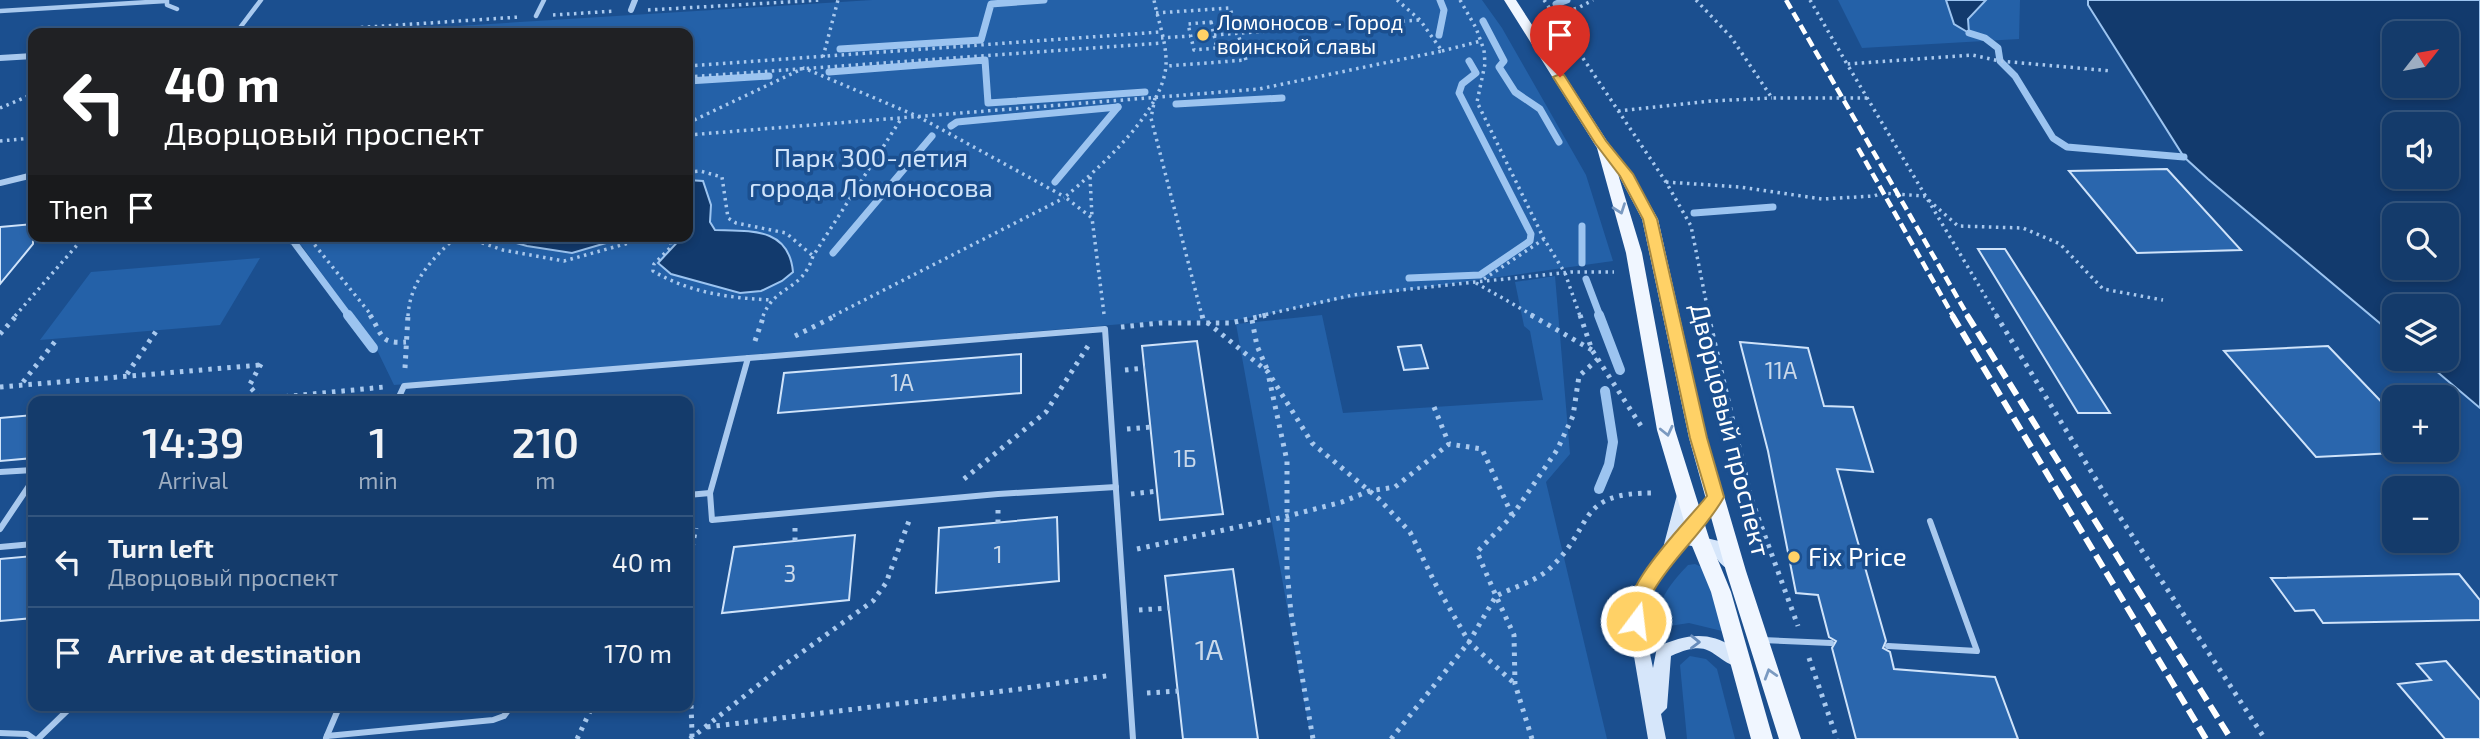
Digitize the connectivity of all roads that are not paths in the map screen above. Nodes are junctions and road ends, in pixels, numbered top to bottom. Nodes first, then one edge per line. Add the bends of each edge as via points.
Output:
1 (261, 0) edge
2 (544, 0) edge
3 (635, 0) edge
4 (1510, 0) edge
5 (166, 1) edge
6 (177, 9) dead end
7 (631, 10) dead end
8 (0, 11) edge
9 (536, 16) dead end
10 (240, 28) edge
11 (28, 57) edge
12 (0, 58) edge
13 (1601, 143) junction
14 (28, 177) edge
15 (0, 183) edge
16 (748, 358) junction
17 (399, 396) edge
18 (28, 470) edge
19 (0, 472) edge
20 (28, 487) edge
21 (1116, 487) junction
22 (710, 493) junction
23 (693, 495) edge
24 (1685, 495) junction
25 (1716, 497) junction
26 (1930, 520) dead end
27 (0, 529) edge
28 (1697, 533) junction
29 (28, 544) edge
30 (0, 547) edge
31 (1671, 549) junction
32 (1736, 570) junction
33 (1759, 640) junction
34 (1831, 643) dead end
35 (1888, 646) dead end
36 (1741, 662) junction
37 (66, 711) edge
38 (337, 711) edge
39 (508, 711) edge
40 (0, 733) edge
41 (1657, 736) edge
42 (326, 738) edge
43 (36, 739) edge
44 (1133, 739) edge
45 (1762, 739) edge
46 (1790, 739) edge

1 - 10 lane
2 - 9 lane
3 - 7 street
4 - 13 main road, Дворцовый проспект
5 - 6 lane
5 - 8 lane
11 - 12 street
13 -> 24 main road, Дворцовый проспект via 1634,253 1666,429
13 - 25 main road, Дворцовый проспект via 1626,174 1650,219
14 - 15 street
16 - 17 lane via 404,386
16 - 21 lane via 1105,329
16 - 22 lane
18 - 19 lane
20 - 27 lane
21 - 22 lane via 712,520
21 - 44 lane
22 - 23 lane
24 - 28 main road, Дворцовый проспект
24 - 31 main road
25 - 28 main road
25 - 32 main road, Дворцовый проспект
26 - 35 lane via 1978,651
28 - 31 main road
28 - 32 main road
28 - 36 main road, Дворцовый проспект via 1721,592
29 - 30 lane
31 - 41 main road via 1644,589 1636,621
32 - 33 main road, Дворцовый проспект
33 - 34 lane
46 -> 33 main road, Дворцовый проспект
41 -> 36 main road via 1663,652 1684,641 1697,641 1727,650
36 - 45 main road, Дворцовый проспект
37 - 43 lane
38 - 42 lane
39 - 42 lane via 493,720
40 - 43 lane

